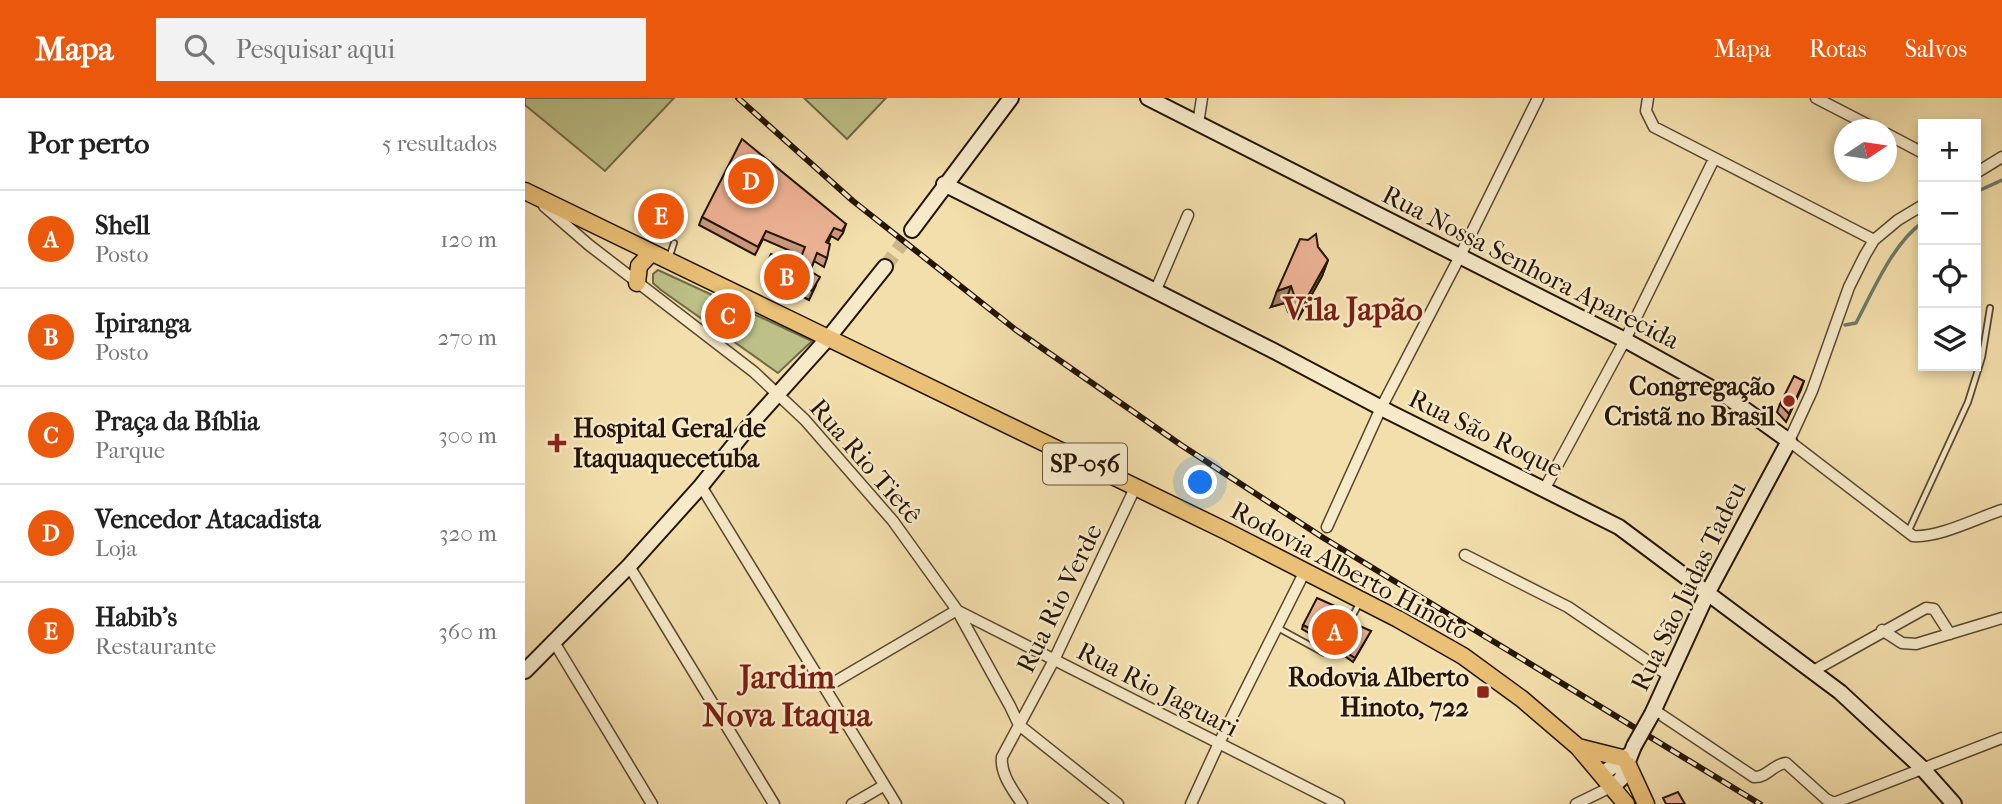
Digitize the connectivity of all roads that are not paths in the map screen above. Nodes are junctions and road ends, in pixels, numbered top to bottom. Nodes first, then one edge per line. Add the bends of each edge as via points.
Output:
1 (1011, 98) edge
2 (1148, 98) edge
3 (1202, 98) edge
4 (1538, 98) edge
5 (1817, 98) edge
6 (1647, 101) edge
7 (1857, 119) edge
8 (1198, 124) junction
9 (1897, 139) edge
10 (1918, 150) edge
11 (2002, 157) edge
12 (1714, 159) junction
13 (1981, 170) edge
14 (944, 184) junction
15 (526, 191) edge
16 (1918, 208) edge
17 (1188, 215) dead end
18 (912, 230) tunnel mouth
19 (1874, 240) junction
20 (674, 243) dead end
21 (652, 253) junction
22 (1459, 258) junction
23 (667, 261) junction
24 (885, 267) tunnel mouth
25 (637, 282) junction
26 (1155, 292) junction
27 (1990, 307) dead end
28 (828, 337) junction
29 (1625, 340) junction
30 (777, 394) junction
31 (1381, 408) junction
32 (1789, 440) junction
33 (701, 486) junction
34 (1135, 488) junction
35 (1545, 488) junction
36 (2002, 510) edge
37 (1327, 527) dead end
38 (1907, 533) junction
39 (1465, 555) dead end
40 (629, 566) junction
41 (1305, 571) junction
42 (1708, 592) junction
43 (1361, 600) junction
44 (957, 610) junction
45 (2002, 618) edge
46 (1347, 626) edge
47 (1278, 628) junction
48 (1882, 630) junction
49 (1950, 634) junction
50 (1341, 638) dead end
51 (554, 642) junction
52 (1054, 660) junction
53 (525, 671) edge
54 (1813, 671) junction
55 (1671, 677) junction
56 (826, 687) junction
57 (1653, 712) junction
58 (1019, 725) junction
59 (2002, 738) edge
60 (1219, 743) junction
61 (1578, 747) junction
62 (1629, 756) junction
63 (1922, 768) junction
64 (1607, 780) junction
65 (883, 786) junction
66 (652, 804) edge
67 (775, 804) edge
68 (852, 804) edge
69 (896, 804) edge
70 (1022, 804) edge
71 (1118, 804) edge
72 (1191, 804) edge
73 (1339, 804) edge
74 (1576, 804) edge
75 (1626, 804) edge
76 (1646, 804) edge
77 (1954, 804) edge

1 - 14 street
2 - 8 street, Rua Nossa Senhora Aparecida
3 - 8 street
4 - 22 street
5 - 7 street
6 - 12 street via 1648,119 1654,127
8 - 22 street, Rua Nossa Senhora Aparecida
9 - 10 street
11 - 13 street
12 - 19 street
12 - 29 street
14 - 18 street
14 - 26 street, Rua São Roque
15 - 21 main road, Rodovia Alberto Hinoto / SP-056
15 - 25 street, Rua Rio Tietê
16 - 19 street
17 - 26 street
19 - 32 street via 1849,287 1812,391
20 - 23 lane
21 - 23 main road, Rodovia Alberto Hinoto / SP-056
21 - 25 main road via 639,266
22 - 29 street, Rua Nossa Senhora Aparecida
22 - 31 street
23 - 28 main road, Rodovia Alberto Hinoto / SP-056
24 - 28 street
25 - 30 street, Rua Rio Tietê
26 - 31 street, Rua São Roque
27 - 38 lane via 1968,402
28 - 30 street
28 - 34 main road, Rodovia Alberto Hinoto / SP-056
29 - 32 street, Rua Nossa Senhora Aparecida via 1726,396
29 - 35 street
30 - 33 street
30 - 44 street, Rua Rio Tietê via 875,500
31 - 35 street, Rua São Roque
31 - 37 street
32 - 38 street, Rua Nossa Senhora Aparecida
32 - 42 street, Rua São Judas Tadeu
33 - 40 street
33 - 56 street
34 - 41 main road, Rodovia Alberto Hinoto / SP-056
34 - 52 street, Rua Rio Verde
35 - 42 street, Rua São Roque via 1619,527
36 - 38 street via 1922,537
39 - 55 street via 1568,607
40 - 51 street
40 - 67 street
41 - 43 main road, Rodovia Alberto Hinoto / SP-056
41 - 47 street
42 - 54 street, Rua São Roque
42 - 55 street, Rua São Judas Tadeu
43 - 46 lane
43 - 61 main road, Rodovia Alberto Hinoto / SP-056 via 1494,676
44 - 52 street, Rua Rio Jaguari
44 - 56 street
44 - 58 street, Rua Rio Tietê
45 - 49 street
47 - 50 lane via 1330,654
47 - 60 street
48 - 49 street via 1908,644
48 - 49 street via 1929,607
48 - 54 street
51 - 53 street
51 - 66 street
52 - 58 street, Rua Rio Verde
52 - 60 street, Rua Rio Jaguari
54 - 63 street, Rua São Roque
55 - 57 street, Rua São Judas Tadeu
56 - 65 street
57 - 62 street, Rua São Judas Tadeu, bridge
57 - 63 street via 1754,778 1786,763 1835,803
58 - 70 street, Rua Rio Verde via 1001,763
58 - 71 street, Rua Rio Tietê
59 - 63 street
60 - 72 street
60 - 73 street, Rua Rio Jaguari
61 - 62 main road
61 - 64 main road, Rodovia Alberto Hinoto / SP-056
62 - 64 street, Rua São Judas Tadeu via 1621,779
62 - 76 main road
63 - 77 street, Rua São Roque
64 - 74 street
64 - 75 main road, Rodovia Alberto Hinoto / SP-056
65 - 68 street
65 - 69 street

